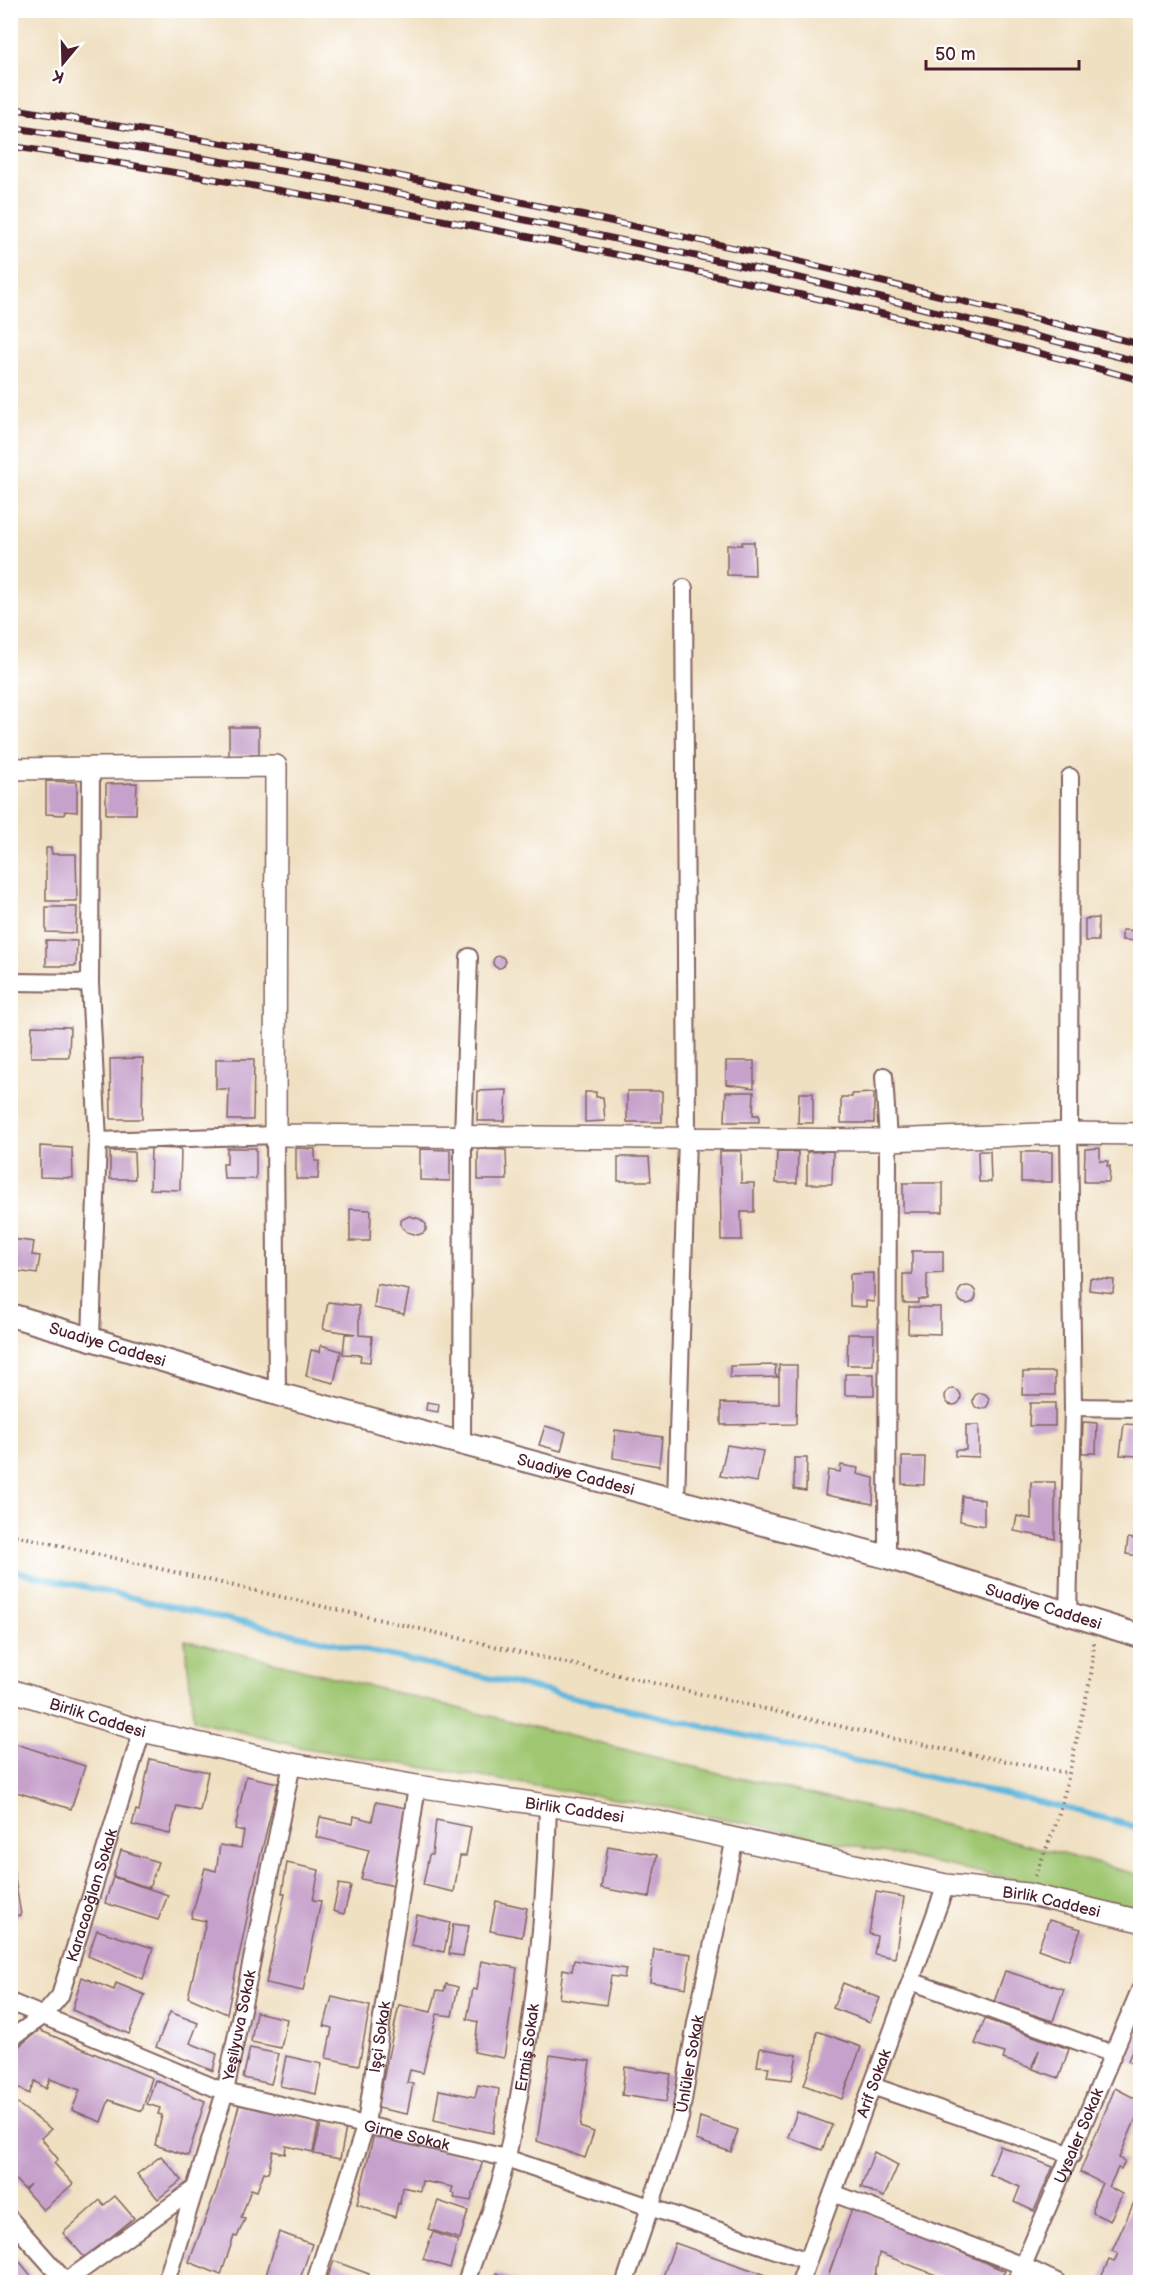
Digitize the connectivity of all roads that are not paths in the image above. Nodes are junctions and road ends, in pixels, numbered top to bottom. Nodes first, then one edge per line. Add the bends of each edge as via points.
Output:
1 (684, 588) dead end
2 (91, 766) junction
3 (10, 769) edge
4 (1070, 777) dead end
5 (469, 957) dead end
6 (10, 982) edge
7 (90, 983) junction
8 (884, 1076) dead end
9 (1069, 1133) junction
10 (1140, 1134) edge
11 (275, 1135) junction
12 (463, 1137) junction
13 (687, 1138) junction
14 (888, 1140) junction
15 (98, 1141) junction
16 (10, 1314) edge
17 (91, 1337) junction
18 (277, 1394) junction
19 (1073, 1407) junction
20 (1140, 1408) edge
21 (462, 1442) junction
22 (676, 1500) junction
23 (887, 1557) junction
24 (1068, 1614) junction
25 (1140, 1636) edge
26 (10, 1690) edge
27 (142, 1731) junction
28 (292, 1764) junction
29 (417, 1786) junction
30 (548, 1805) junction
31 (735, 1838) junction
32 (946, 1885) junction
33 (1140, 1921) edge
34 (910, 1981) junction
35 (1140, 1990) edge
36 (10, 2002) edge
37 (43, 2016) junction
38 (10, 2039) edge
39 (1113, 2054) junction
40 (872, 2086) junction
41 (225, 2092) junction
42 (366, 2124) junction
43 (1072, 2155) junction
44 (506, 2158) junction
45 (194, 2189) junction
46 (833, 2193) junction
47 (651, 2208) junction
48 (10, 2219) edge
49 (808, 2261) junction
50 (1023, 2266) junction
51 (65, 2282) edge
52 (166, 2283) edge
53 (315, 2283) edge
54 (466, 2283) edge
55 (625, 2283) edge
56 (800, 2283) edge
57 (1016, 2283) edge
58 (1057, 2283) edge

1 - 13 street
2 - 3 street
2 - 7 street
2 - 11 street via 276,766
4 - 9 street
5 - 12 street
6 - 7 street
7 - 15 street
8 - 14 street
9 - 10 street
9 - 14 street
9 - 19 street
11 - 12 street
11 - 15 street
11 - 18 street
12 - 13 street
12 - 21 street
13 - 14 street
13 - 22 street
14 - 23 street
15 - 17 street
16 - 17 main road, Suadiye Caddesi
17 - 18 main road, Suadiye Caddesi
18 - 21 main road, Suadiye Caddesi
19 - 20 street
19 - 24 street
21 - 22 main road, Suadiye Caddesi
22 - 23 main road, Suadiye Caddesi
23 - 24 main road, Suadiye Caddesi
24 - 25 main road, Suadiye Caddesi
26 - 27 street, Birlik Caddesi
27 - 28 street, Birlik Caddesi
27 - 37 street, Karacaoğlan Sokak via 60,1996
28 - 29 street, Birlik Caddesi
28 - 41 street, Yeşilyuva Sokak
29 - 30 street, Birlik Caddesi
29 - 42 street, İşçi Sokak
30 - 31 street, Birlik Caddesi
30 - 44 street, Ermiş Sokak via 546,1873 530,2024
31 - 32 street, Birlik Caddesi
31 - 47 street, Ünlüler Sokak via 680,2118
32 - 33 street, Birlik Caddesi via 1027,1894
32 - 34 street, Arif Sokak
34 - 39 street
34 - 40 street, Arif Sokak
35 - 39 street, Uysaler Sokak
36 - 37 street, Girne Sokak
37 - 38 street, Karacaoğlan Sokak
37 - 41 street, Girne Sokak
39 - 43 street, Uysaler Sokak
40 - 43 street
40 - 46 street, Arif Sokak
41 - 42 street, Girne Sokak
41 - 45 street, Yeşilyuva Sokak
42 - 44 street, Girne Sokak
42 - 53 street, İşçi Sokak
43 - 50 street, Uysaler Sokak
44 - 47 street, Girne Sokak
44 - 54 street, Ermiş Sokak
45 - 51 street
45 - 52 street, Yeşilyuva Sokak
46 - 49 street, Arif Sokak
46 - 50 street
47 - 49 street, Girne Sokak
47 - 55 street, Ünlüler Sokak
48 - 51 street
49 - 56 street, Arif Sokak
50 - 57 street, Uysaler Sokak
50 - 58 street

